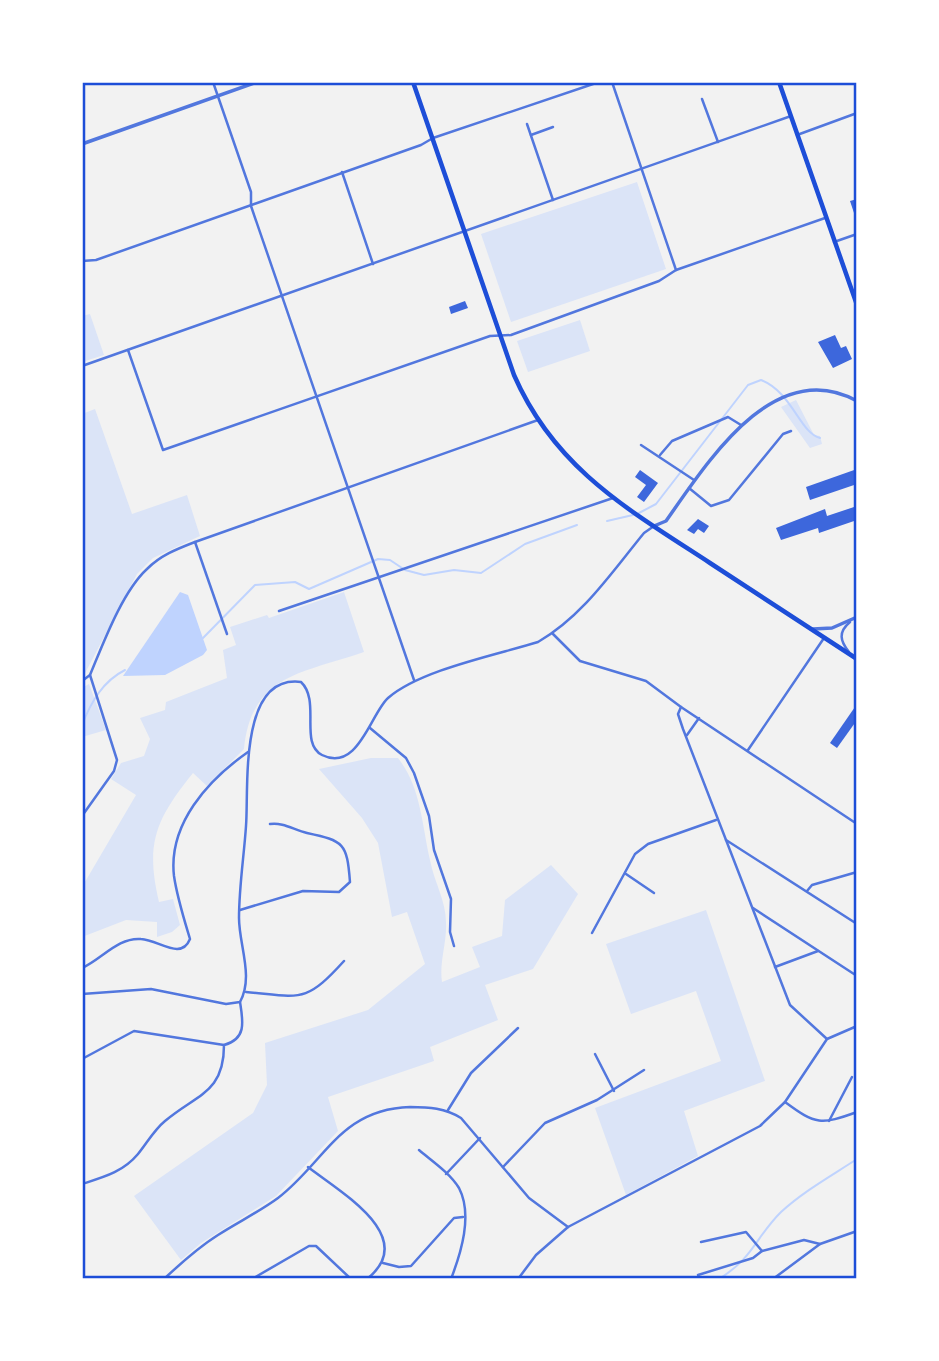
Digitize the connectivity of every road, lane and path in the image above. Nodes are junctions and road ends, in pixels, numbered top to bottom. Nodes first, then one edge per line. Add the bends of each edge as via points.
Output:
1 (213, 82) edge
2 (257, 82) edge
3 (413, 82) edge
4 (599, 82) edge
5 (612, 82) edge
6 (779, 82) edge
7 (218, 96) junction
8 (702, 99) dead end
9 (857, 113) edge
10 (791, 116) junction
11 (527, 124) dead end
12 (553, 128) dead end
13 (531, 135) junction
14 (797, 135) junction
15 (433, 138) junction
16 (718, 142) junction
17 (82, 144) edge
18 (642, 169) junction
19 (342, 172) junction
20 (553, 200) junction
21 (251, 206) junction
22 (826, 217) junction
23 (464, 231) junction
24 (857, 234) edge
25 (834, 242) junction
26 (82, 261) edge
27 (373, 264) junction
28 (676, 270) junction
29 (282, 295) junction
30 (857, 305) edge
31 (500, 334) junction
32 (128, 350) junction
33 (82, 366) edge
34 (316, 396) junction
35 (857, 401) edge
36 (538, 420) junction
37 (741, 425) junction
38 (791, 431) dead end
39 (641, 445) dead end
40 (660, 455) junction
41 (695, 481) junction
42 (348, 488) junction
43 (689, 488) junction
44 (613, 498) junction
45 (654, 526) junction
46 (195, 542) junction
47 (378, 578) junction
48 (279, 611) dead end
49 (854, 619) edge
50 (811, 629) junction
51 (227, 634) dead end
52 (552, 634) junction
53 (824, 638) junction
54 (857, 659) edge
55 (90, 675) junction
56 (414, 680) junction
57 (82, 681) edge
58 (681, 707) junction
59 (699, 718) junction
60 (370, 728) junction
61 (687, 735) junction
62 (748, 750) junction
63 (248, 752) junction
64 (82, 816) edge
65 (717, 820) junction
66 (270, 824) dead end
67 (857, 824) edge
68 (726, 840) junction
69 (857, 872) edge
70 (626, 874) junction
71 (807, 891) junction
72 (654, 893) dead end
73 (753, 908) junction
74 (240, 910) junction
75 (857, 924) edge
76 (592, 933) dead end
77 (454, 946) dead end
78 (820, 951) junction
79 (344, 961) dead end
80 (775, 967) junction
81 (82, 968) edge
82 (857, 975) edge
83 (246, 992) junction
84 (82, 994) edge
85 (240, 1002) junction
86 (857, 1026) edge
87 (518, 1028) dead end
88 (827, 1039) junction
89 (224, 1045) junction
90 (594, 1054) dead end
91 (82, 1059) edge
92 (644, 1070) dead end
93 (852, 1077) dead end
94 (614, 1091) junction
95 (785, 1102) junction
96 (448, 1110) junction
97 (857, 1112) edge
98 (829, 1121) junction
99 (480, 1138) junction
100 (419, 1150) dead end
101 (308, 1167) junction
102 (503, 1167) junction
103 (446, 1174) junction
104 (82, 1184) edge
105 (463, 1217) junction
106 (568, 1227) junction
107 (857, 1231) edge
108 (701, 1242) dead end
109 (820, 1244) junction
110 (761, 1251) junction
111 (382, 1263) junction
112 (698, 1275) dead end
113 (164, 1279) edge
114 (252, 1279) edge
115 (351, 1279) edge
116 (367, 1279) edge
117 (451, 1279) edge
118 (518, 1279) edge
119 (773, 1279) edge

1 - 7 street
2 - 7 street
3 - 15 main road
4 - 15 street
5 - 18 street
6 - 10 main road
7 - 17 street
7 - 21 street via 251,192
8 - 16 street
9 - 14 street
10 - 14 main road
10 - 16 street
11 - 13 street
12 - 13 street
13 - 20 street
14 - 22 main road
15 - 19 street
15 - 23 main road
16 - 18 street
18 - 20 street
18 - 28 street
19 - 21 street
19 - 27 street
20 - 23 street
21 - 26 street
21 - 29 street
22 - 25 main road
22 - 28 street
23 - 27 street
23 - 31 main road
24 - 25 street
25 - 30 main road
27 - 29 street
28 - 31 street via 659,281 511,335
29 - 32 street
29 - 34 street
31 - 34 street
31 - 36 main road via 518,384
32 - 33 street
32 - 34 street via 163,450
34 - 42 street
35 - 37 street via 831,389 804,390 760,410
36 - 42 street
36 - 44 main road via 569,461
37 - 40 street via 729,417 672,441
37 - 41 street
38 - 43 street via 783,434 729,500 711,506
39 - 40 street
40 - 41 street
41 - 43 street
42 - 46 street
42 - 47 street
43 - 45 street via 666,520
44 - 45 main road
44 - 47 street
45 - 50 main road
45 - 52 street via 579,612
46 - 51 street
46 - 55 street via 167,553 145,570
47 - 48 street
47 - 56 street
49 - 50 street via 832,628
49 - 54 street via 841,634 841,642
50 - 53 main road
52 - 56 street
52 - 58 street via 580,661 632,674
53 - 54 main road
53 - 62 street
55 - 57 street
55 - 64 street via 117,760
56 - 60 street via 388,698
58 - 59 street
58 - 61 street via 678,714
59 - 61 street
59 - 62 street
60 - 63 street via 359,746 349,752 330,757 320,754 310,733 311,698 301,682 291,681 271,691 264,701
60 - 77 street via 406,758 414,773 451,899
61 - 65 street
62 - 67 street
63 - 74 street
63 - 81 street via 194,803 179,833 174,875 190,939 187,947 173,949 156,941 134,939
65 - 68 street
65 - 70 street via 648,844 635,854
66 - 74 street via 335,839 348,856 350,882 339,892 303,891
68 - 71 street
68 - 73 street
69 - 71 street via 812,885
70 - 72 street
70 - 76 street
71 - 75 street
73 - 78 street
73 - 80 street
74 - 83 street
78 - 80 street
78 - 82 street
79 - 83 street via 306,995
80 - 88 street via 790,1005
83 - 85 street
84 - 85 street via 151,989 226,1004
85 - 89 street via 241,1035
86 - 88 street
87 - 96 street via 471,1073
88 - 95 street
89 - 91 street via 134,1031
89 - 104 street via 224,1065 208,1090 166,1120 129,1164
90 - 94 street
92 - 94 street
93 - 98 street
94 - 102 street via 545,1123
95 - 98 street via 808,1119
95 - 106 street via 744,1136
96 - 99 street
96 - 101 street via 395,1108 373,1113 331,1141
97 - 98 street
99 - 102 street
99 - 103 street
100 - 103 street
101 - 111 street via 375,1222 385,1238
101 - 113 street via 276,1200 215,1237
102 - 106 street via 529,1198
103 - 105 street via 462,1197
105 - 111 street via 454,1219 411,1266
105 - 117 street via 464,1236
106 - 118 street via 536,1255
107 - 109 street
108 - 110 street via 746,1232
109 - 110 street via 804,1240
109 - 119 street
110 - 112 street via 753,1258
111 - 116 street
114 - 115 street via 309,1246 316,1247

